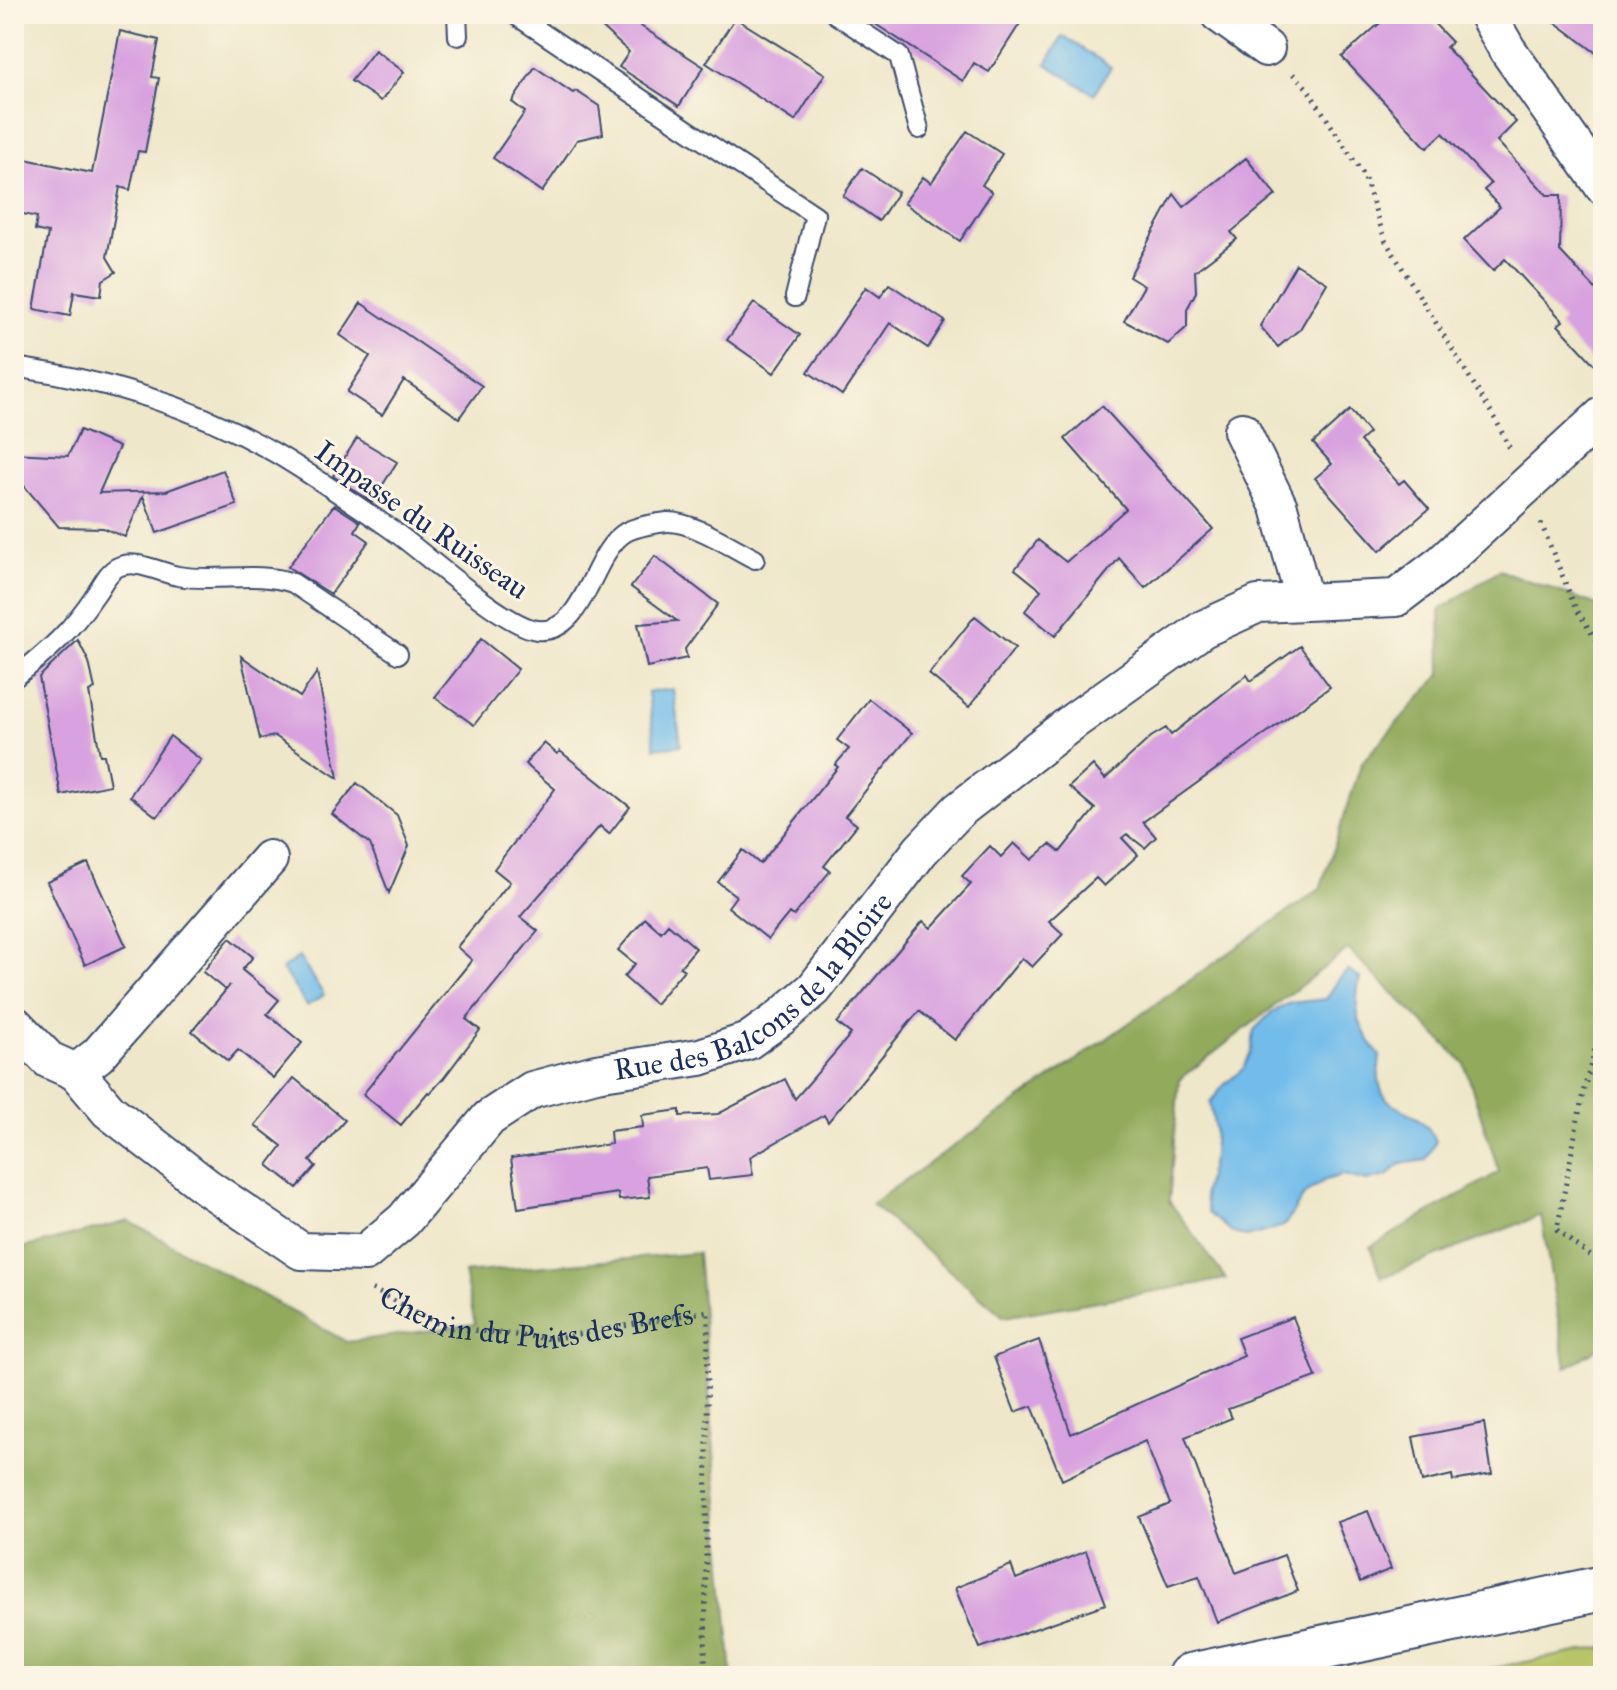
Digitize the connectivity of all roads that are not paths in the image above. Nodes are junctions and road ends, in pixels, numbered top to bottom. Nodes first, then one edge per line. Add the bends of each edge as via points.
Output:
1 (457, 14) edge
2 (514, 14) edge
3 (835, 14) edge
4 (1219, 14) edge
5 (1487, 14) edge
6 (458, 36) dead end
7 (1266, 48) road end
8 (919, 129) dead end
9 (1603, 186) edge
10 (795, 297) dead end
11 (14, 367) edge
12 (1603, 415) edge
13 (1242, 431) dead end
14 (755, 559) dead end
15 (1304, 600) junction
16 (398, 654) dead end
17 (14, 678) edge
18 (269, 859) dead end
19 (14, 1024) edge
20 (76, 1072) junction
21 (1603, 1588) edge
22 (1190, 1676) edge

1 - 6 lane
2 - 10 lane via 815,215
3 - 8 lane via 899,56
4 - 7 street
5 - 9 street
11 - 14 lane, Impasse du Ruisseau via 154,398 275,453 392,529 505,617 537,630 563,624 580,604 608,549 626,531 669,522 704,532
12 - 15 street, Rue des Balcons de la Bloire via 1442,563 1396,598
13 - 15 street via 1279,507
15 - 20 street, Rue des Balcons de la Bloire via 1258,604 1203,629 959,810 921,850 814,989 748,1041 700,1057 596,1073 532,1090 489,1118 404,1220 365,1253 301,1251 109,1111
16 - 17 lane via 293,583 256,575 204,580 134,564 118,566 108,575 73,628
18 - 20 street via 98,1055
19 - 20 street via 49,1060
21 - 22 street

